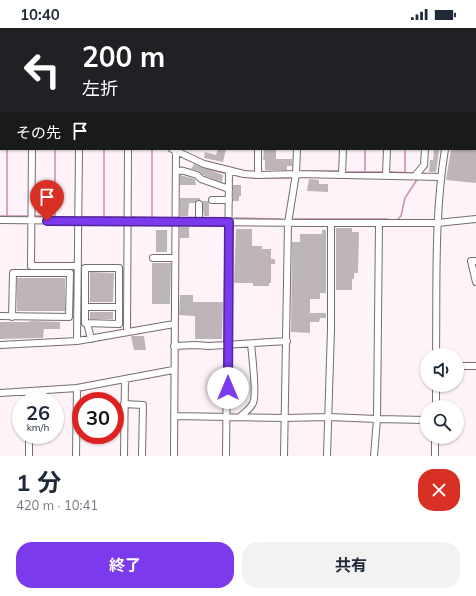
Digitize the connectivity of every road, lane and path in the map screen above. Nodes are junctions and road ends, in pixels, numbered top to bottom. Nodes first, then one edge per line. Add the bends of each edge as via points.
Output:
1 (32, 150) edge
2 (79, 150) edge
3 (128, 150) edge
4 (174, 150) edge
5 (258, 150) edge
6 (297, 150) edge
7 (343, 150) edge
8 (387, 150) edge
9 (425, 150) edge
10 (445, 150) edge
11 (176, 170) junction
12 (229, 170) junction
13 (296, 174) junction
14 (258, 175) junction
15 (342, 175) junction
16 (386, 176) junction
17 (415, 176) junction
18 (440, 176) junction
19 (229, 189) junction
20 (212, 200) dead end
21 (229, 200) junction
22 (199, 204) dead end
23 (476, 219) edge
24 (0, 220) edge
25 (31, 220) junction
26 (79, 221) junction
27 (128, 221) junction
28 (175, 222) junction
29 (199, 222) junction
30 (229, 222) junction
31 (288, 223) junction
32 (331, 223) junction
33 (379, 223) junction
34 (437, 223) junction
35 (153, 258) dead end
36 (175, 258) junction
37 (476, 261) edge
38 (78, 266) junction
39 (476, 282) edge
40 (85, 307) junction
41 (119, 307) junction
42 (0, 316) edge
43 (12, 317) junction
44 (87, 324) junction
45 (174, 324) junction
46 (127, 332) junction
47 (91, 339) junction
48 (287, 341) junction
49 (77, 342) junction
50 (251, 344) junction
51 (0, 345) edge
52 (228, 345) junction
53 (174, 346) junction
54 (436, 348) edge
55 (464, 366) edge
56 (476, 366) edge
57 (174, 370) junction
58 (125, 379) junction
59 (77, 388) junction
60 (30, 392) edge
61 (0, 393) edge
62 (12, 393) edge
63 (124, 404) joint
64 (174, 416) junction
65 (228, 416) junction
66 (240, 417) junction
67 (329, 417) junction
68 (284, 418) junction
69 (377, 419) junction
70 (420, 420) edge
71 (29, 444) edge
72 (124, 444) edge
73 (435, 444) edge
74 (29, 456) edge
75 (76, 456) edge
76 (124, 456) edge
77 (142, 456) edge
78 (174, 456) edge
79 (226, 456) edge
80 (284, 456) edge
81 (327, 456) edge
82 (374, 456) edge
83 (435, 456) edge

1 - 25 street
2 - 26 street
3 - 27 street
4 - 11 street
4 - 12 street via 204,164
5 - 14 street
6 - 13 street
7 - 15 street
8 - 16 street
9 - 17 street via 424,165
10 - 18 street
11 - 19 street via 197,175 201,179
11 - 28 street
12 - 14 street
12 - 19 street
13 - 14 street
13 - 15 street
13 - 31 street
15 - 16 street
16 - 17 street
17 - 18 street
18 - 34 street
19 - 21 street
20 - 21 street
21 - 30 street
22 - 29 street
23 - 34 street
24 - 25 street
25 - 26 street
25 - 38 street via 31,266
26 - 27 street
26 - 38 street
27 - 28 street
27 - 46 street
28 - 29 street
28 - 36 street
29 - 30 street
30 - 31 street
30 - 52 street
31 - 32 street
31 - 48 street
32 - 33 street
32 - 67 street
33 - 34 street
33 - 69 street
34 - 54 street
35 - 36 street
36 - 45 street
37 - 39 street via 471,261
38 - 49 street
40 - 41 street
40 - 41 street via 85,268 120,268
40 - 44 street
41 - 44 street via 119,324
42 - 43 street
43 - 43 street via 13,273 70,274 69,317
44 - 47 street
45 - 46 street
45 - 53 street
46 - 47 street
47 - 49 street
48 - 50 street
48 - 68 street
49 - 51 street
50 - 52 street
50 - 66 street via 255,395 253,404
52 - 53 street
52 - 65 street
53 - 57 street
55 - 56 street
57 - 58 street
57 - 64 street
58 - 59 street
58 - 63 street
59 - 60 street
59 - 75 street
61 - 62 street
63 - 77 street via 143,405
64 - 65 street
64 - 78 street
65 - 66 street
65 - 79 street
66 - 68 street
67 - 68 street
67 - 69 street
67 - 81 street
68 - 80 street
69 - 70 street
69 - 82 street
71 - 74 street
72 - 76 street
73 - 83 street

